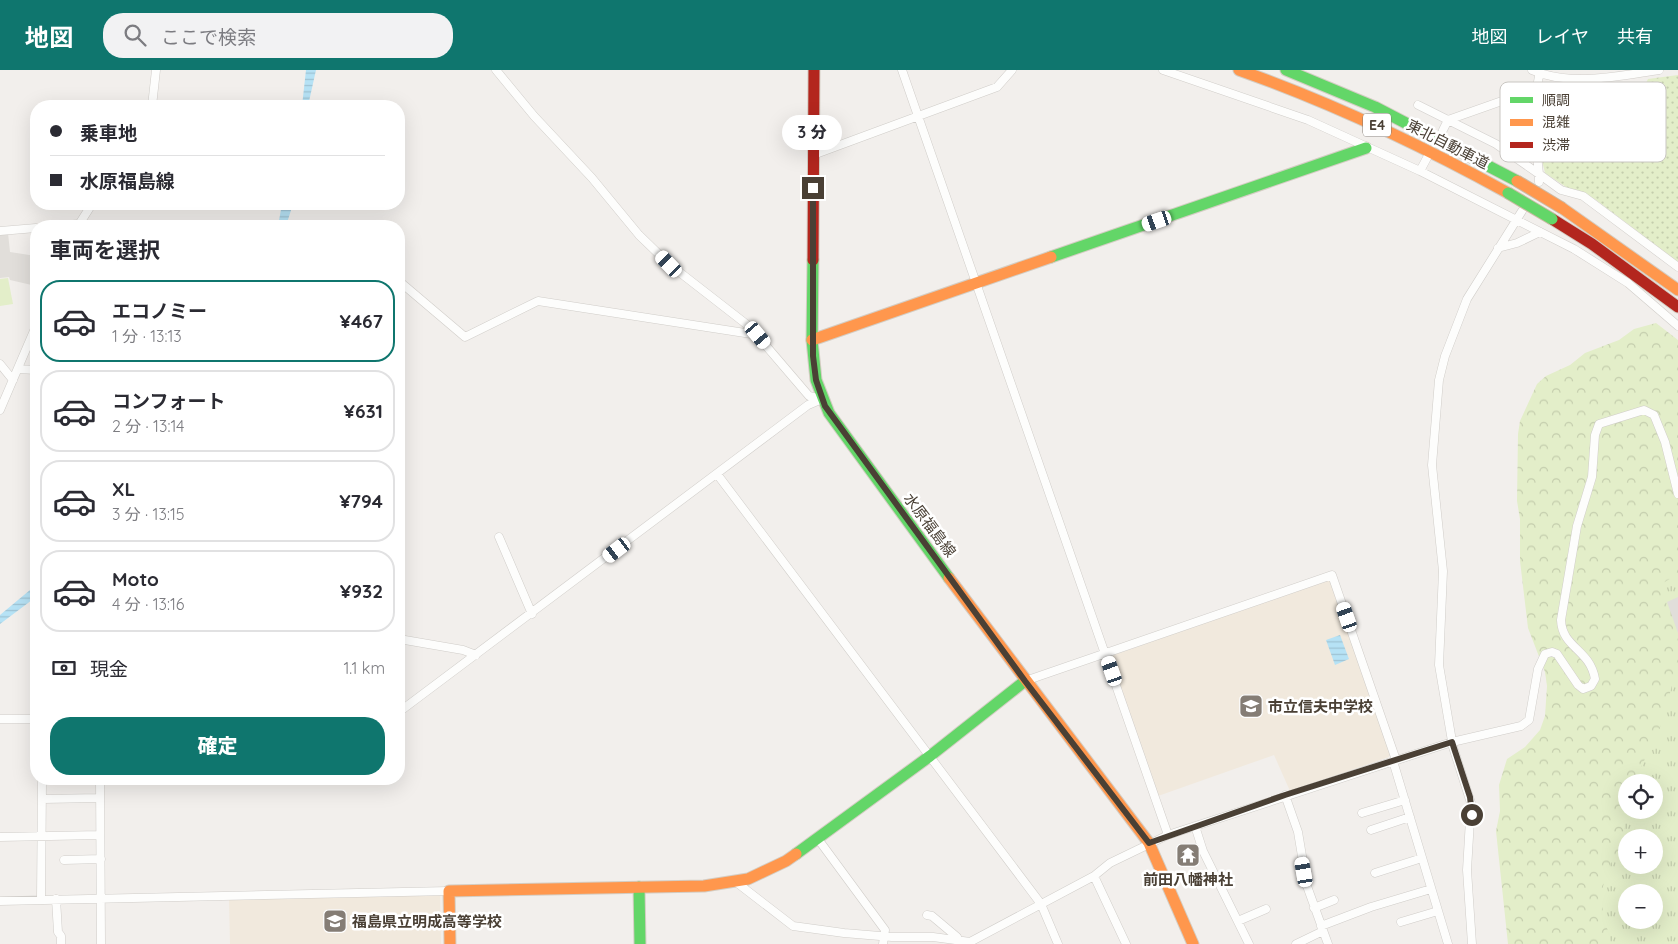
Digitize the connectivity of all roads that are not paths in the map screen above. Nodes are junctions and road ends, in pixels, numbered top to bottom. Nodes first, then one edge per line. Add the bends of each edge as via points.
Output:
1 (156, 70) edge
2 (496, 70) edge
3 (814, 70) edge
4 (902, 70) edge
5 (1012, 70) edge
6 (1163, 70) edge
7 (1240, 70) edge
8 (1286, 70) edge
9 (1659, 70) edge
10 (1537, 71) edge
11 (1595, 79) junction
12 (1595, 82) edge
13 (153, 100) edge
14 (1500, 102) edge
15 (1418, 105) dead end
16 (918, 118) junction
17 (1448, 120) junction
18 (1443, 130) dead end
19 (1500, 147) edge
20 (1366, 148) junction
21 (813, 155) junction
22 (1428, 156) dead end
23 (1519, 162) edge
24 (1538, 162) edge
25 (1420, 171) junction
26 (1539, 178) junction
27 (1522, 211) dead end
28 (1516, 219) junction
29 (30, 228) edge
30 (0, 231) edge
31 (1540, 232) junction
32 (1498, 248) junction
33 (1678, 267) edge
34 (977, 283) junction
35 (405, 286) edge
36 (1678, 290) edge
37 (1678, 308) edge
38 (1678, 326) edge
39 (758, 335) junction
40 (30, 340) edge
41 (812, 340) junction
42 (0, 364) edge
43 (18, 369) junction
44 (30, 372) edge
45 (13, 380) junction
46 (822, 399) junction
47 (0, 410) edge
48 (717, 474) junction
49 (1678, 494) edge
50 (499, 537) dead end
51 (532, 614) junction
52 (405, 640) edge
53 (1106, 653) junction
54 (476, 655) junction
55 (1025, 681) junction
56 (405, 708) edge
57 (0, 719) edge
58 (30, 719) edge
59 (1452, 742) junction
60 (930, 756) junction
61 (1394, 761) junction
62 (42, 785) edge
63 (100, 785) edge
64 (1285, 795) junction
65 (100, 798) junction
66 (42, 799) junction
67 (1405, 800) junction
68 (1362, 813) dead end
69 (1410, 818) junction
70 (1196, 826) junction
71 (1370, 830) dead end
72 (100, 835) junction
73 (1168, 835) junction
74 (0, 837) edge
75 (42, 837) junction
76 (818, 839) junction
77 (1149, 843) junction
78 (1422, 858) junction
79 (101, 859) junction
80 (64, 860) dead end
81 (1375, 873) dead end
82 (1094, 876) junction
83 (736, 882) junction
84 (639, 887) junction
85 (1431, 888) junction
86 (449, 891) junction
87 (101, 898) junction
88 (56, 899) junction
89 (41, 900) junction
90 (1334, 900) dead end
91 (0, 901) edge
92 (1041, 904) junction
93 (1314, 908) junction
94 (1266, 909) dead end
95 (1438, 911) junction
96 (927, 915) dead end
97 (1238, 921) junction
98 (1401, 922) dead end
99 (1322, 929) junction
100 (958, 939) junction
101 (884, 940) edge
102 (979, 942) edge
103 (61, 944) edge
104 (101, 944) edge
105 (450, 944) edge
106 (640, 944) edge
107 (1058, 944) edge
108 (1126, 944) edge
109 (1193, 944) edge
110 (1249, 944) edge
111 (1296, 944) edge
112 (1328, 944) edge
113 (1448, 944) edge
114 (1472, 944) edge

1 - 13 street
2 - 39 street via 639,235 669,264
3 - 21 main road, 水原福島線
4 - 16 street
5 - 16 street via 997,87
6 - 20 street via 1275,107
7 - 37 main road, 東北自動車道 / E4, bridge via 1429,149 1552,219 1606,254
8 - 36 main road, 東北自動車道 / E4, bridge via 1375,107 1517,181 1562,208
9 - 11 street
10 - 11 street
11 - 12 street
14 - 17 street
15 - 17 street
16 - 21 street
16 - 34 street
17 - 18 street
17 - 19 street
20 - 25 street
20 - 34 main road
21 - 41 main road, 水原福島線
22 - 25 street
23 - 26 street
24 - 26 street
25 - 28 street
26 - 33 street via 1561,190 1583,196
27 - 28 street
28 - 31 street
28 - 32 street
29 - 30 street
31 - 32 street
31 - 38 street via 1619,276
32 - 59 street via 1467,299 1445,356 1433,450 1443,571 1439,665
34 - 41 main road
34 - 53 street
35 - 39 street via 465,337 538,301
39 - 46 street via 809,396
40 - 43 street
41 - 46 main road, 水原福島線 via 816,380
42 - 45 street
43 - 44 street
43 - 45 street
45 - 47 street
46 - 48 street
46 - 55 main road, 水原福島線 via 867,467
48 - 51 street
48 - 60 street
49 - 59 street via 1665,442 1654,415 1644,410 1598,424 1592,477 1574,537 1561,620 1561,630 1567,640 1584,654 1591,667 1594,683 1583,689 1557,654 1548,652 1541,660 1532,710 1526,724
50 - 51 street
51 - 54 street
52 - 54 street
53 - 55 street
53 - 61 street via 1332,575
53 - 73 street
54 - 56 street
55 - 60 main road
55 - 77 main road, 水原福島線
57 - 58 street
59 - 61 street
59 - 114 street via 1471,803 1467,870
60 - 76 main road
60 - 92 street
61 - 64 street
61 - 67 street
62 - 66 street
63 - 65 street
64 - 70 street
64 - 93 street via 1298,832
65 - 66 street
65 - 72 street
66 - 75 street
67 - 68 street
67 - 69 street
69 - 71 street
69 - 78 street
70 - 73 street
70 - 97 street via 1203,851
72 - 75 street
72 - 79 street
73 - 77 street
74 - 75 street
75 - 89 street
76 - 83 main road via 773,869
76 - 101 street via 885,930
77 - 82 street via 1110,863
77 - 109 main road, 水原福島線
78 - 81 street
78 - 85 street
79 - 80 street
79 - 87 street
82 - 92 street
82 - 108 street
83 - 84 main road
83 - 101 street via 793,926
84 - 86 main road
84 - 106 main road
85 - 95 street
85 - 99 street via 1371,907
86 - 87 street
86 - 105 main road
87 - 88 street
87 - 104 street
88 - 89 street
88 - 103 street
89 - 91 street
90 - 93 street
92 - 102 street
92 - 107 street
93 - 99 street
94 - 97 street
95 - 98 street
95 - 113 street
96 - 100 street
97 - 110 street
99 - 111 street
99 - 112 street
100 - 101 street
100 - 102 street

